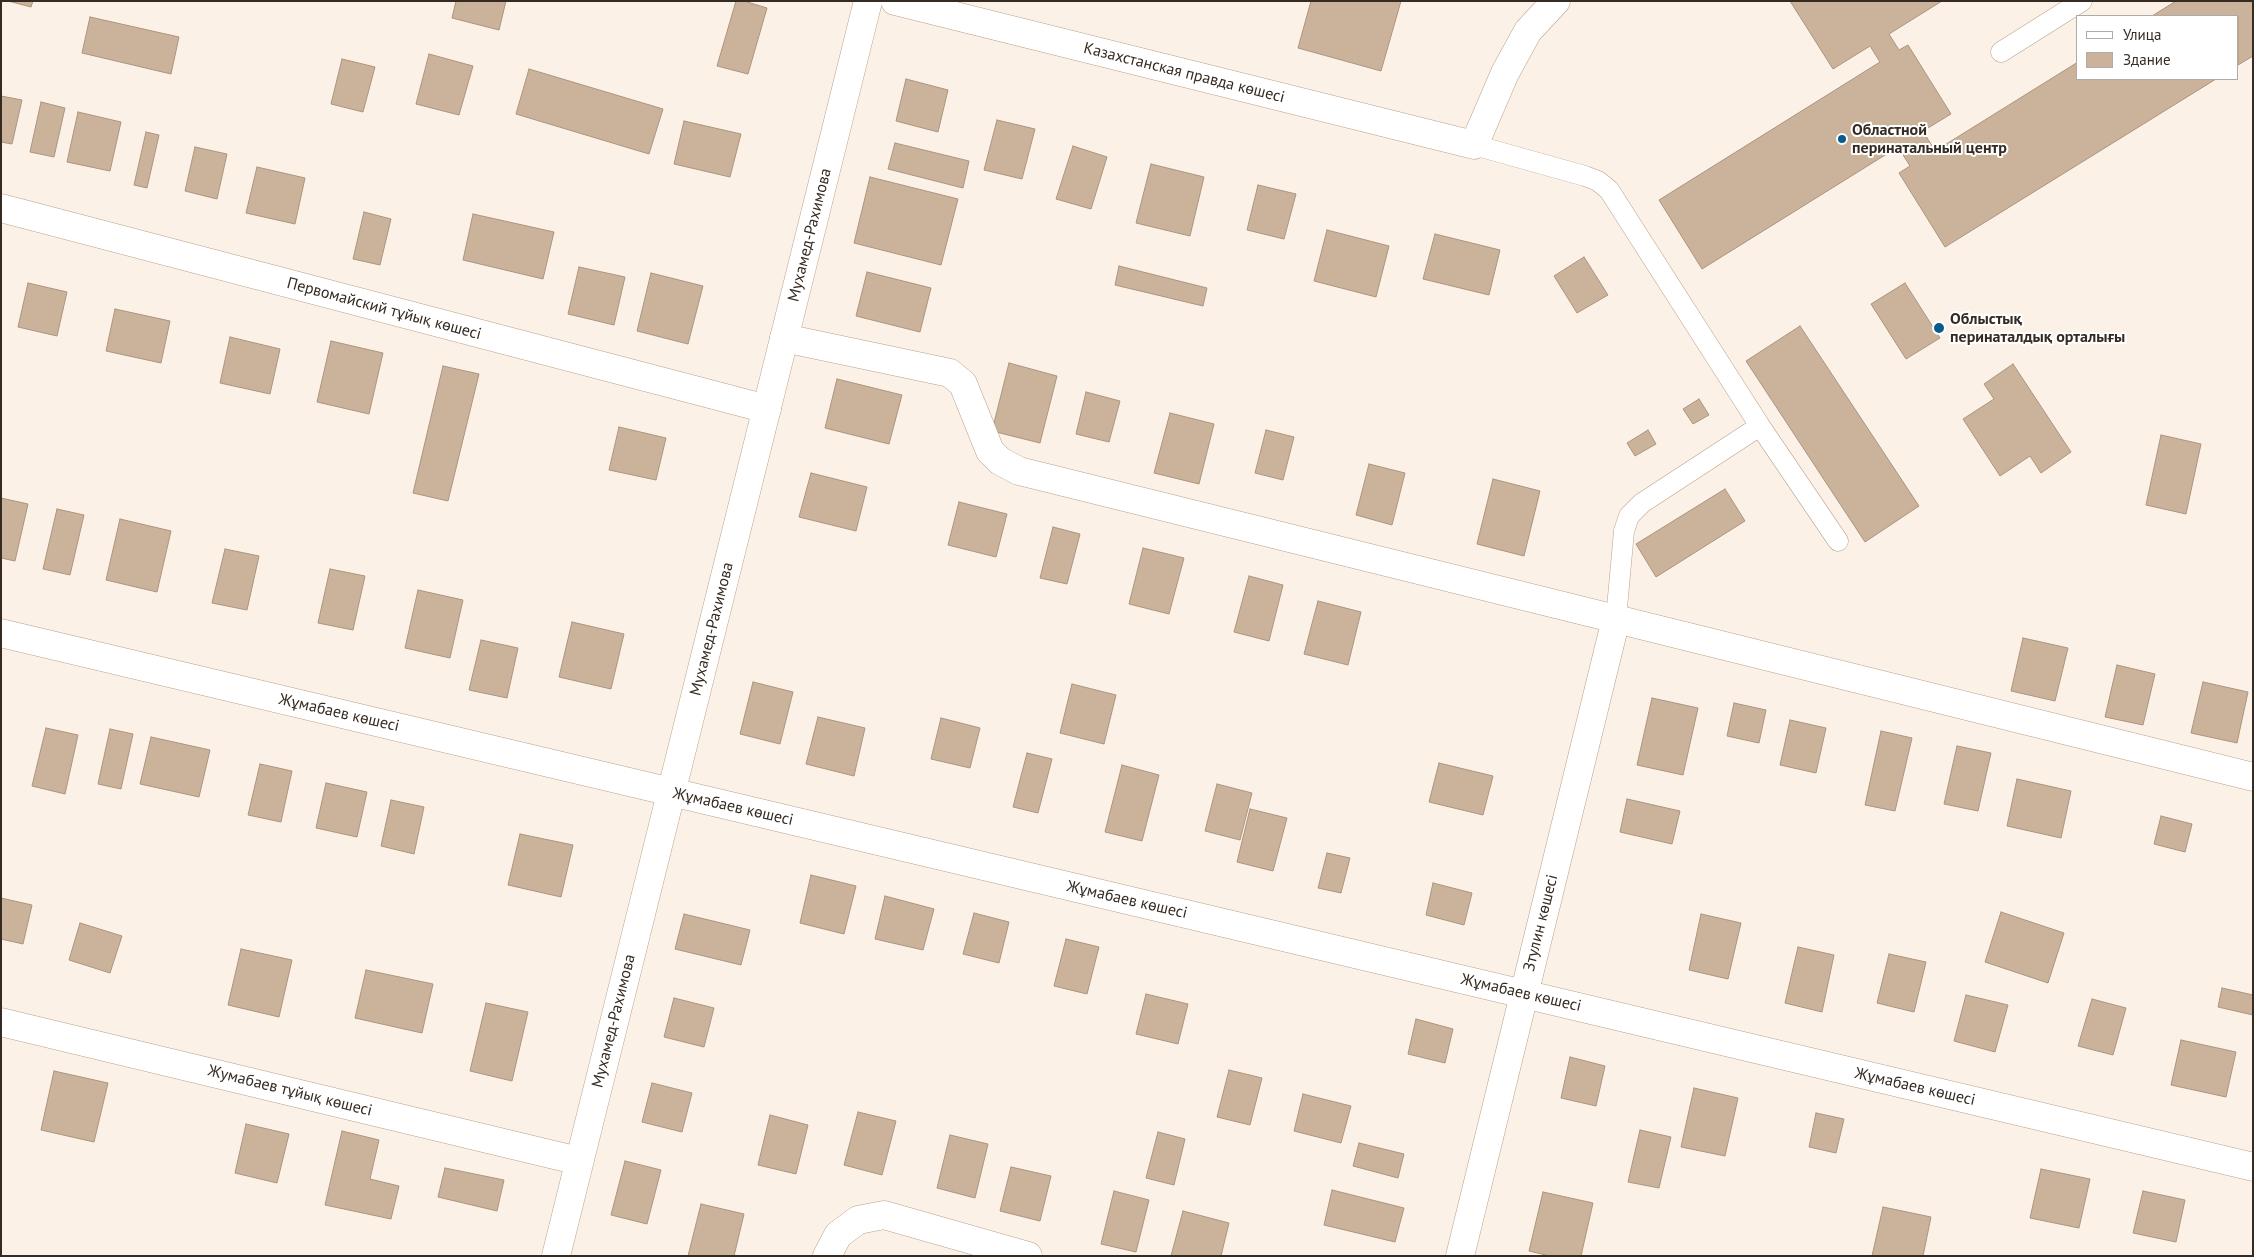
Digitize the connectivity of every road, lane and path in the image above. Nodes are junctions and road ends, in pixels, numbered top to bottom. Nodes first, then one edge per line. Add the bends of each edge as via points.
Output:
1 (868, 1) edge
2 (894, 1) edge
3 (1556, 1) edge
4 (2082, 1) edge
5 (2001, 52) dead end
6 (1474, 145) junction
7 (1, 208) edge
8 (784, 338) junction
9 (767, 409) junction
10 (1760, 426) junction
11 (1838, 541) dead end
12 (1616, 619) junction
13 (1, 633) edge
14 (2253, 777) edge
15 (672, 792) junction
16 (1523, 994) junction
17 (1, 1022) edge
18 (579, 1161) junction
19 (2253, 1166) edge
20 (556, 1256) edge
21 (827, 1256) edge
22 (1028, 1256) edge
23 (1460, 1256) edge

1 - 8 street, Мухамед-Рахимова
2 - 6 street, Казахстанская правда көшесі
3 - 6 street via 1528,31 1505,73
4 - 5 lane
6 - 10 lane via 1585,176 1609,190
7 - 9 street, Первомайский тұйық көшесі
8 - 9 street, Мухамед-Рахимова
8 - 12 street via 950,373 963,384 990,451 1000,461 1019,471
9 - 15 street, Мухамед-Рахимова
10 - 11 lane
10 - 12 lane via 1642,503 1630,516 1624,531
12 - 14 street
12 - 16 street, Зтулин көшесі
13 - 15 street, Жұмабаев көшесі
15 - 16 street, Жұмабаев көшесі
15 - 18 street, Мухамед-Рахимова
16 - 19 street, Жұмабаев көшесі
16 - 23 street, Зтулин көшесі
17 - 18 street, Жумабаев тұйық көшесі
18 - 20 street, Мухамед-Рахимова
21 - 22 street via 838,1235 858,1220 884,1215

